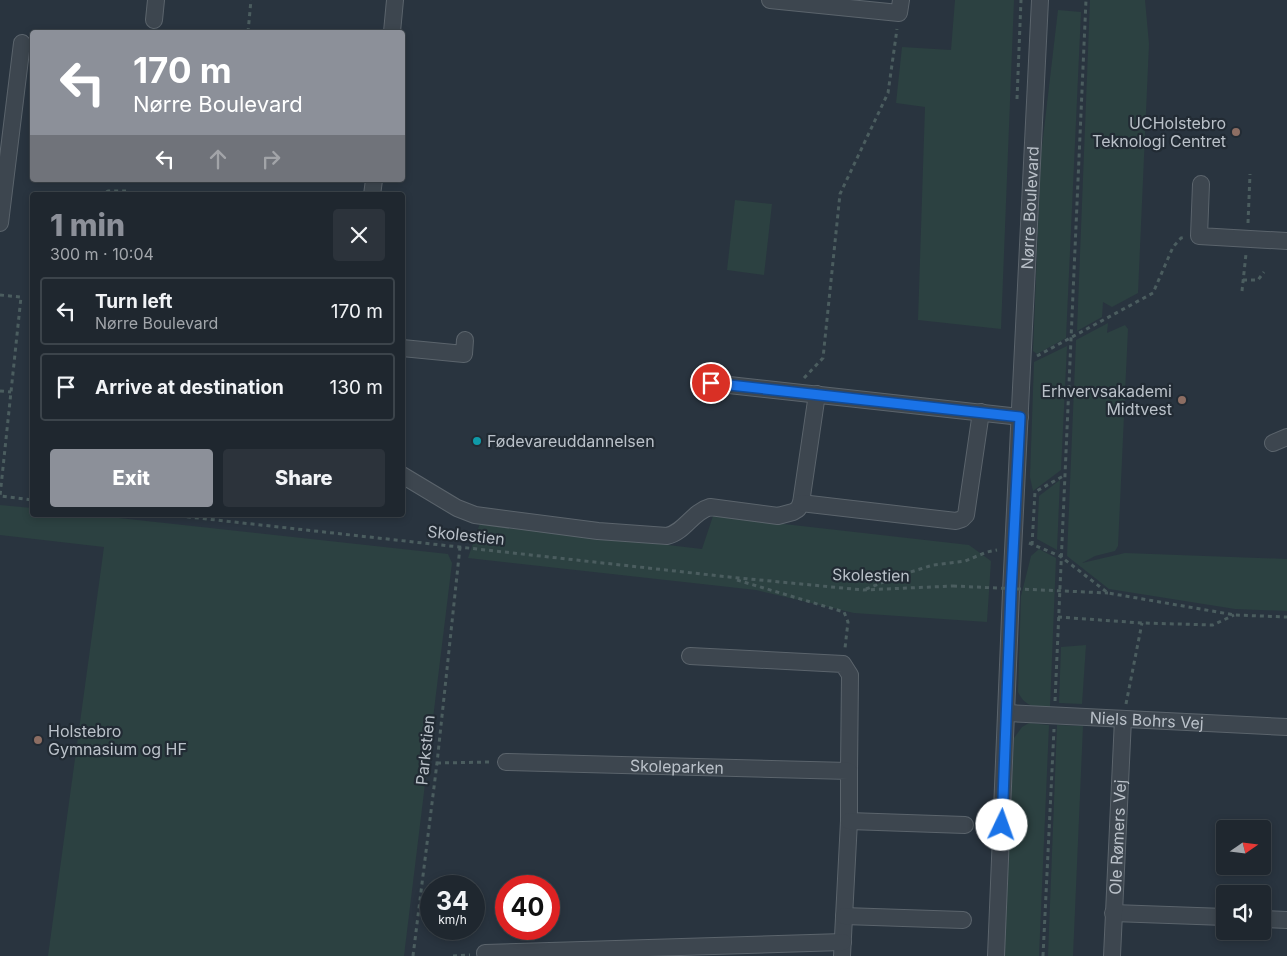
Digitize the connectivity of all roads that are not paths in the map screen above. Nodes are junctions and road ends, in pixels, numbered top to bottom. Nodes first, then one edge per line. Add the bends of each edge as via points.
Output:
1 (156, 0) edge
2 (395, 0) edge
3 (770, 0) edge
4 (1040, 0) edge
5 (900, 7) edge
6 (154, 20) dead end
7 (392, 30) edge
8 (22, 43) dead end
9 (1201, 184) dead end
10 (0, 224) edge
11 (1287, 241) edge
12 (464, 340) dead end
13 (405, 348) edge
14 (711, 383) dead end
15 (817, 394) junction
16 (981, 412) junction
17 (1020, 417) junction
18 (405, 477) edge
19 (801, 503) junction
20 (690, 656) dead end
21 (1007, 713) junction
22 (1123, 719) junction
23 (1287, 727) edge
24 (506, 762) road end
25 (849, 770) junction
26 (849, 821) junction
27 (965, 825) dead end
28 (1113, 913) junction
29 (844, 916) junction
30 (1216, 918) edge
31 (1271, 919) edge
32 (963, 920) dead end
33 (1287, 920) edge
34 (842, 949) edge
35 (485, 953) dead end
36 (996, 956) edge
37 (1112, 956) edge

1 - 6 street
2 - 7 street
3 - 5 street
4 - 17 street, Nørre Boulevard
8 - 10 street
9 - 11 street via 1199,236
12 - 13 street via 464,354
14 - 15 street
15 - 16 street
15 - 19 street
16 - 17 street
16 - 19 street via 966,515 962,520
17 - 21 street, Nørre Boulevard
18 - 19 street via 457,508 484,518 661,537 677,532 701,510 710,507 778,516 793,512
20 - 25 street via 843,664 850,675
21 - 22 street, Niels Bohrs Vej
21 - 36 street, Nørre Boulevard
22 - 23 street, Niels Bohrs Vej
22 - 28 street, Ole Rømers Vej
24 - 25 street, Skoleparken
25 - 26 street
26 - 27 street
26 - 29 street
28 - 30 street
28 - 37 street, Ole Rømers Vej
29 - 32 street
29 - 34 street
31 - 33 street
34 - 35 street

